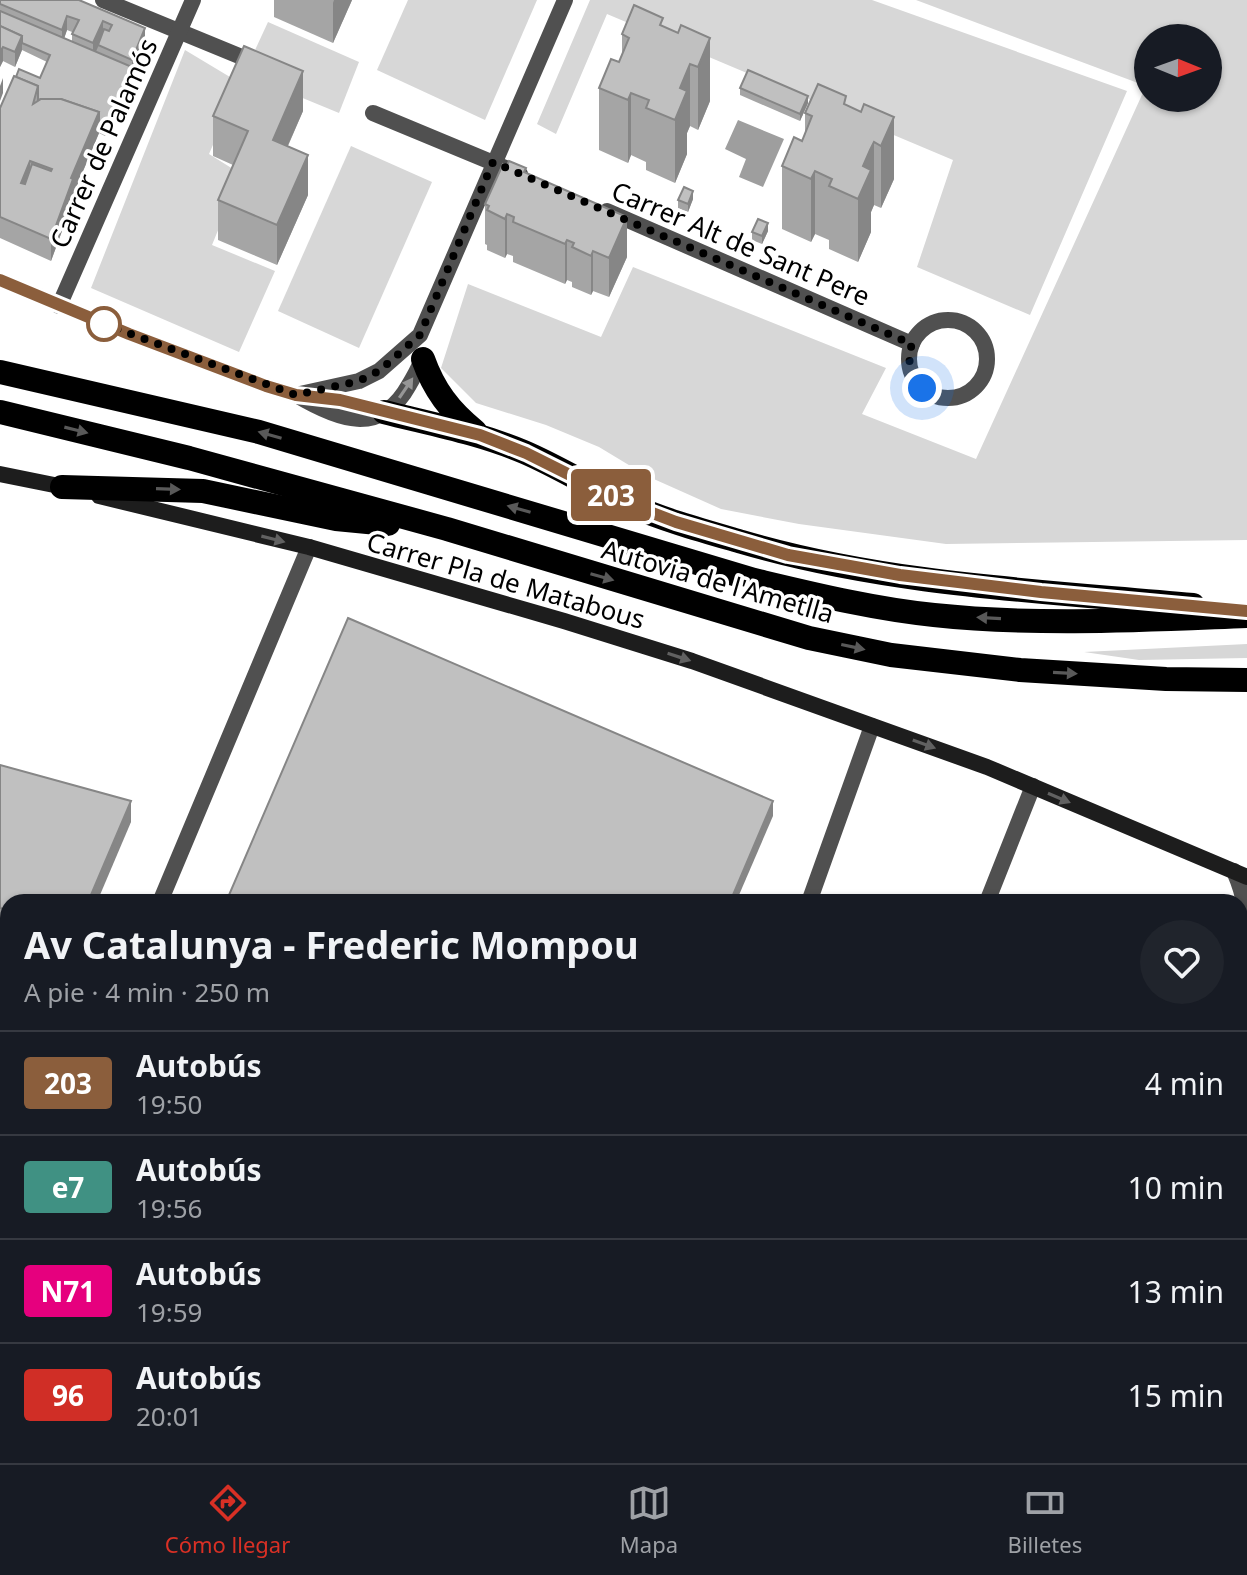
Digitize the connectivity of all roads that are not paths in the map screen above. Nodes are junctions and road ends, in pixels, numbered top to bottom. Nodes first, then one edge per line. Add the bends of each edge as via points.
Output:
1 (103, 0) edge
2 (193, 0) edge
3 (565, 0) edge
4 (179, 32) junction
5 (254, 62) edge
6 (373, 113) dead end
7 (493, 162) junction
8 (532, 179) edge
9 (586, 203) edge
10 (0, 280) edge
11 (59, 306) junction
12 (912, 344) junction
13 (421, 347) junction
14 (0, 372) edge
15 (296, 395) junction
16 (0, 412) edge
17 (384, 412) junction
18 (480, 435) junction
19 (0, 474) edge
20 (62, 487) junction
21 (447, 529) junction
22 (309, 547) junction
23 (1247, 613) edge
24 (1247, 680) edge
25 (872, 726) junction
26 (1033, 786) junction
27 (1241, 874) edge
28 (163, 894) edge
29 (812, 894) edge
30 (990, 894) edge
31 (1244, 894) edge

1 - 4 street
2 - 4 street, Carrer de Palamós
3 - 7 street
4 - 5 street
4 - 11 street, Carrer de Palamós
6 - 7 street
7 - 8 street
7 - 13 street
9 - 12 street, Carrer Alt de Sant Pere
10 - 11 main road
11 - 15 main road
12 - 12 street via 913,377 933,396 960,397 982,379 987,353 970,326 957,320 930,323
13 - 15 street via 359,381
17 -> 13 street via 403,395
13 - 18 highway via 431,382 456,415
23 -> 14 highway, Autovia de l'Ametlla via 1067,623 934,615 833,599 259,432
15 - 17 main road
16 -> 21 highway, Autovia de l'Ametlla
17 - 18 highway
18 - 23 highway via 626,503 810,560 900,575
19 - 20 main road, Carrer Pla de Matabous
20 -> 21 highway via 203,491 336,519
20 -> 22 main road, Carrer Pla de Matabous
21 -> 24 highway, Autovia de l'Ametlla via 809,638 891,655 1020,670
22 -> 25 main road, Carrer Pla de Matabous via 692,661
22 - 28 street
25 -> 26 main road, Carrer Pla de Matabous
25 - 29 street
26 -> 27 main road, Carrer Pla de Matabous
26 - 30 street
27 - 31 street

